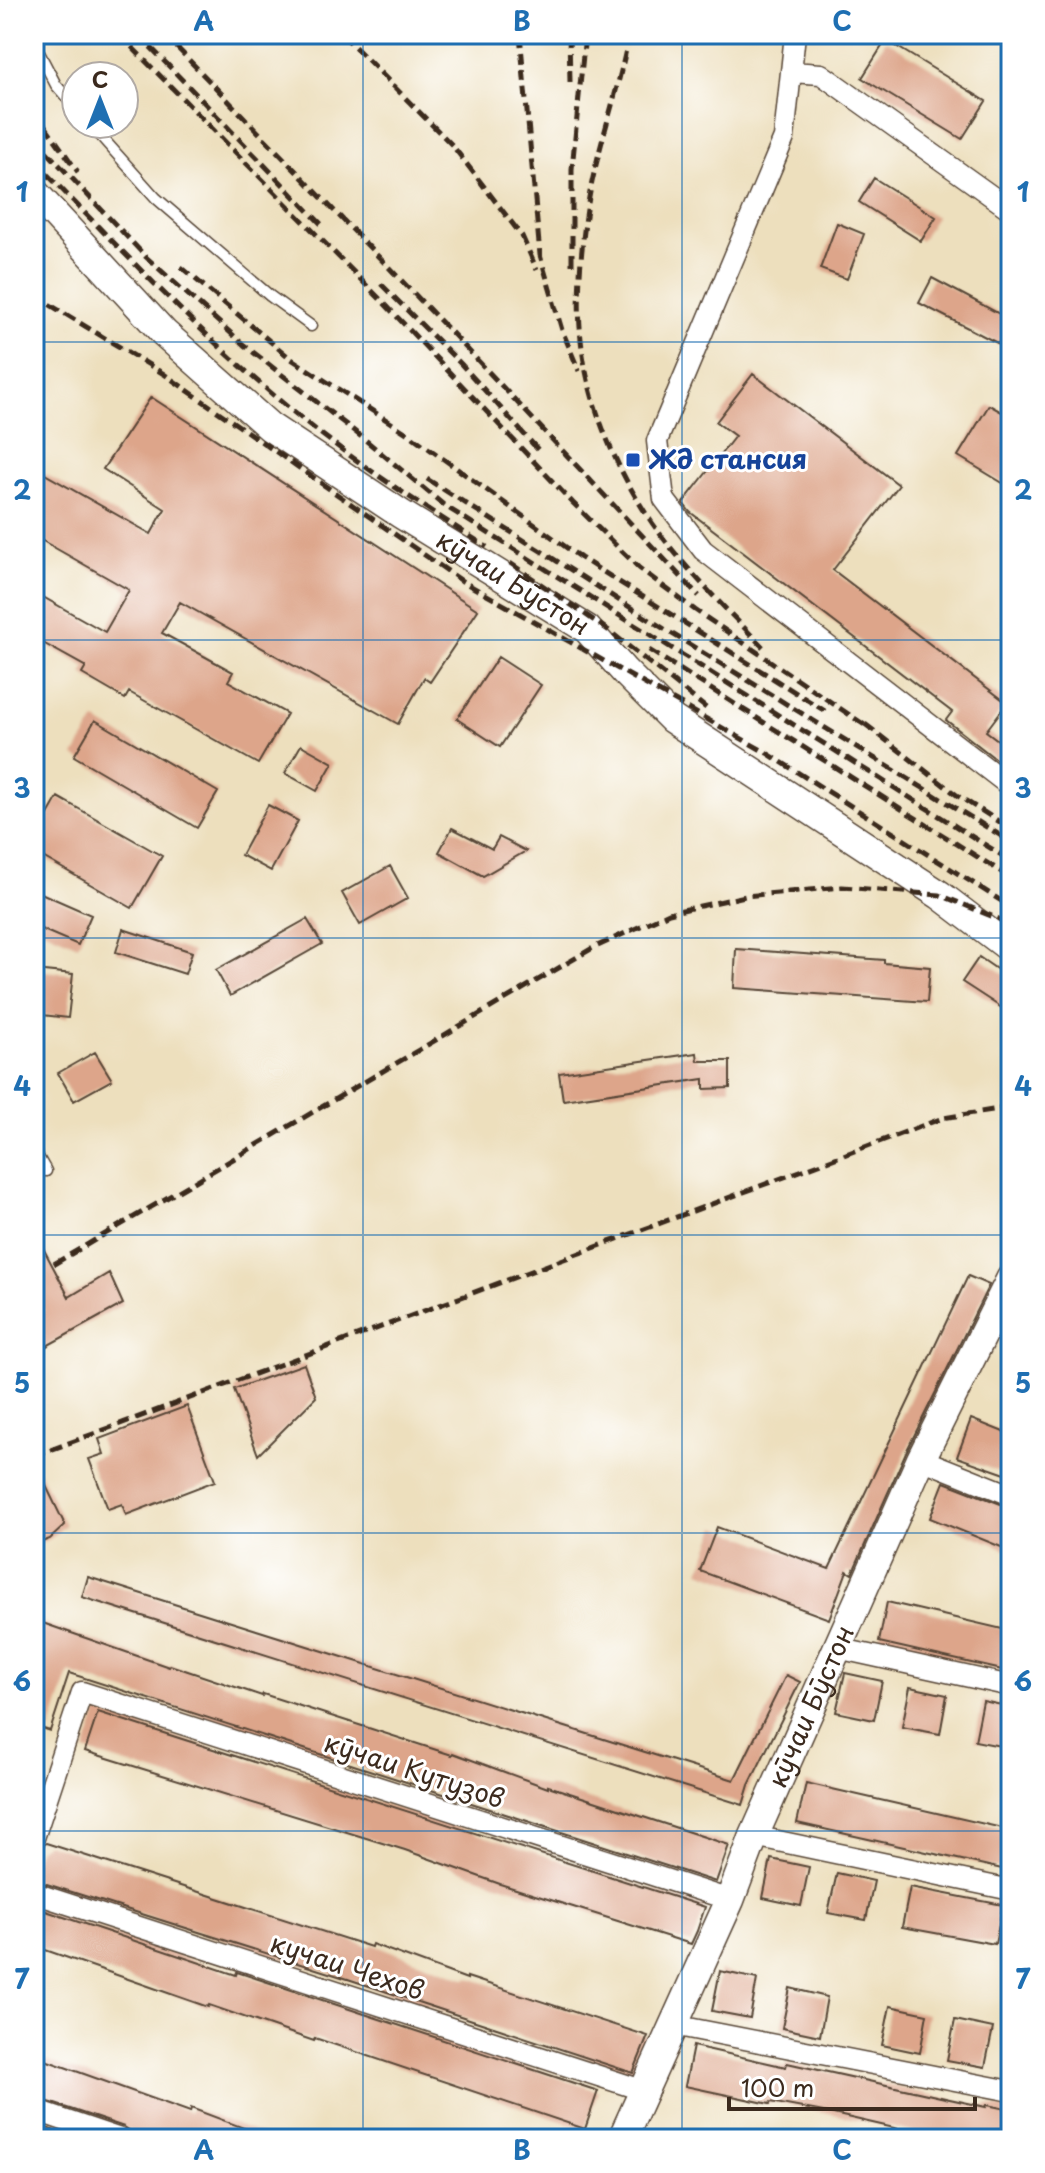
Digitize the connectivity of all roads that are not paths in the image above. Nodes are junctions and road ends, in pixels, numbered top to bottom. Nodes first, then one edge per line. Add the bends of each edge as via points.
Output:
1 (795, 34) edge
2 (34, 43) edge
3 (791, 72) junction
4 (60, 90) edge
5 (104, 140) edge
6 (34, 192) edge
7 (1011, 210) edge
8 (311, 326) dead end
9 (1011, 787) edge
10 (1011, 949) edge
11 (34, 1150) edge
12 (46, 1171) dead end
13 (1011, 1278) edge
14 (921, 1459) junction
15 (1011, 1495) edge
16 (837, 1648) junction
17 (1011, 1686) edge
18 (754, 1836) junction
19 (34, 1838) edge
20 (1011, 1890) edge
21 (34, 1893) edge
22 (730, 1900) junction
23 (673, 2025) junction
24 (645, 2091) junction
25 (1011, 2091) edge
26 (34, 2110) edge
27 (120, 2139) edge
28 (622, 2139) edge

1 - 3 street
2 - 4 lane
3 - 7 street via 821,74
3 - 9 street via 784,138 657,441 664,499 703,550
5 - 8 lane via 156,198
6 - 10 main road, кӯчаи Бӯстон via 164,333 270,427 587,629 672,719 940,895
11 - 12 lane
13 - 14 main road, кӯчаи Бӯстон
14 - 15 street
14 - 16 main road, кӯчаи Бӯстон
16 - 17 street
16 - 18 main road, кӯчаи Бӯстон
18 - 20 street
18 - 22 main road, кӯчаи Бӯстон
19 - 22 street, кӯчаи Кутузов via 82,1692
21 - 24 street, кучаи Чехов
22 - 23 main road, кӯчаи Бӯстон
23 - 24 main road, кӯчаи Бӯстон
23 - 25 street
24 - 28 main road, кӯчаи Бӯстон
26 - 27 street

